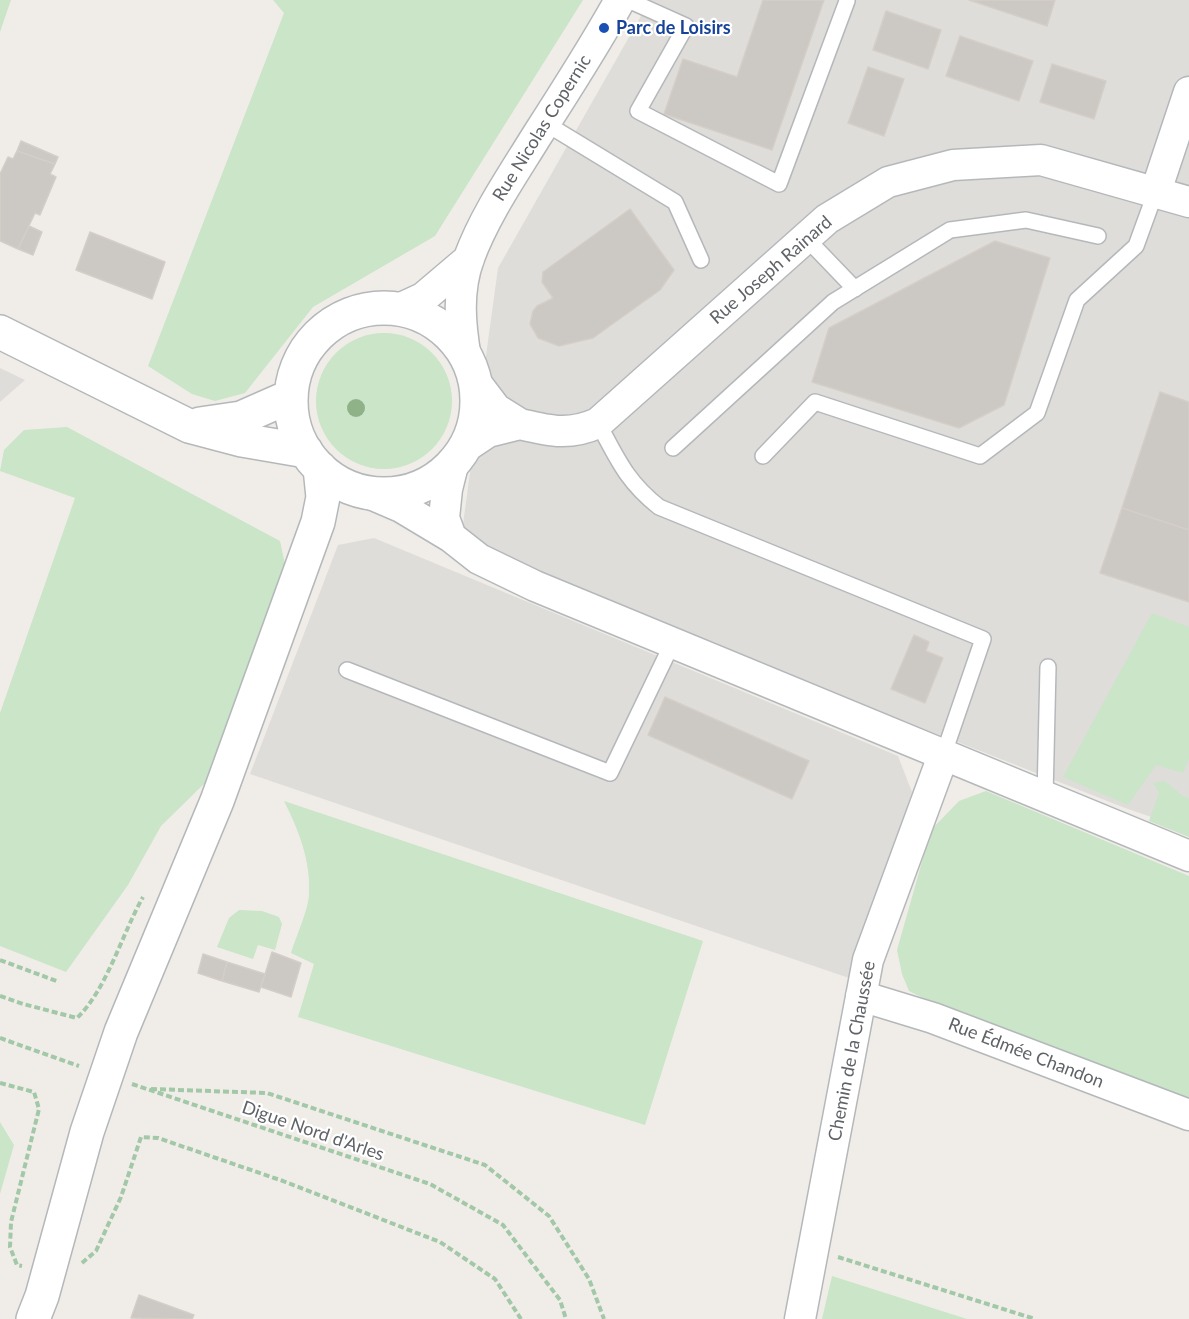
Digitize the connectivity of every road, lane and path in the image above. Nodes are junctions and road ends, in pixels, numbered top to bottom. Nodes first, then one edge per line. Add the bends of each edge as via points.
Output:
1 (620, 0) edge
2 (628, 0) edge
3 (847, 1) edge
4 (1189, 92) edge
5 (545, 123) junction
6 (1156, 191) junction
7 (1189, 201) edge
8 (1098, 236) dead end
9 (806, 238) junction
10 (469, 259) junction
11 (701, 260) dead end
12 (855, 289) junction
13 (399, 309) junction
14 (0, 332) edge
15 (470, 369) junction
16 (291, 396) junction
17 (598, 423) junction
18 (520, 424) junction
19 (189, 426) junction
20 (673, 448) dead end
21 (459, 455) junction
22 (763, 456) dead end
23 (313, 460) junction
24 (362, 491) junction
25 (318, 522) junction
26 (451, 537) junction
27 (672, 644) junction
28 (1048, 667) dead end
29 (347, 670) dead end
30 (944, 756) junction
31 (1045, 797) junction
32 (1189, 856) edge
33 (148, 889) dead end
34 (0, 960) edge
35 (58, 982) dead end
36 (0, 996) edge
37 (861, 996) junction
38 (0, 1038) edge
39 (106, 1076) junction
40 (0, 1083) edge
41 (144, 1089) junction
42 (1189, 1115) edge
43 (815, 1247) junction
44 (47, 1276) junction
45 (33, 1319) edge
46 (521, 1319) edge
47 (566, 1319) edge
48 (604, 1319) edge
49 (800, 1319) edge
50 (1035, 1319) edge

1 - 5 street, Rue Nicolas Copernic
2 - 3 lane via 686,26 638,111 779,184
4 - 6 street
5 - 10 street, Rue Nicolas Copernic via 501,192
5 - 11 lane via 675,202
6 - 7 street, Rue Joseph Rainard
6 - 9 street, Rue Joseph Rainard via 1041,160 953,165 888,182 827,219
6 - 22 lane via 1137,246 1077,300 1037,413 980,456 815,402
8 - 12 lane via 1026,220 950,230
9 - 12 lane
9 - 17 street, Rue Joseph Rainard
10 - 13 street via 423,298
10 - 15 street via 460,322
12 - 20 lane via 833,302
13 - 15 street via 431,321 457,343
13 - 16 street via 355,313 334,322 304,354
14 - 19 street
15 - 18 street via 496,409
15 - 21 street via 477,397 476,415
16 - 19 street via 242,418
16 - 23 street via 294,425
17 - 18 street, Rue Joseph Rainard via 581,430 554,432
17 - 30 lane via 629,478 659,507 983,639
18 - 21 street via 488,432
19 - 23 street
21 - 24 street via 440,475 423,485 386,494
21 - 26 street via 447,489 444,518
23 - 24 street via 331,477
23 - 25 street via 323,497
24 - 25 street via 335,504
24 - 26 street via 401,507
25 - 39 street via 217,801
26 - 27 street via 479,559 534,586
27 - 29 lane via 610,773
27 - 30 street
28 - 31 lane
30 - 31 street
30 - 37 street, Chemin de la Chaussée via 868,960
31 - 32 street
33 - 36 path via 98,990 76,1017
34 - 35 path
37 - 42 street, Rue Édmée Chandon via 933,1018
37 - 43 street, Chemin de la Chaussée
38 - 39 path, Digue Nord d'Arles
39 - 41 path, Digue Nord d'Arles
39 - 44 street
40 - 44 path via 34,1092 39,1109 11,1222 10,1247 17,1265
41 - 47 path, Digue Nord d'Arles via 429,1184 503,1225 560,1300
41 - 48 path via 267,1094 485,1165 549,1216 589,1278
43 - 49 street, Chemin de la Chaussée
43 - 50 path
44 - 45 street
44 - 46 path via 77,1266 96,1251 121,1197 141,1137 158,1138 283,1180 440,1242 495,1279

